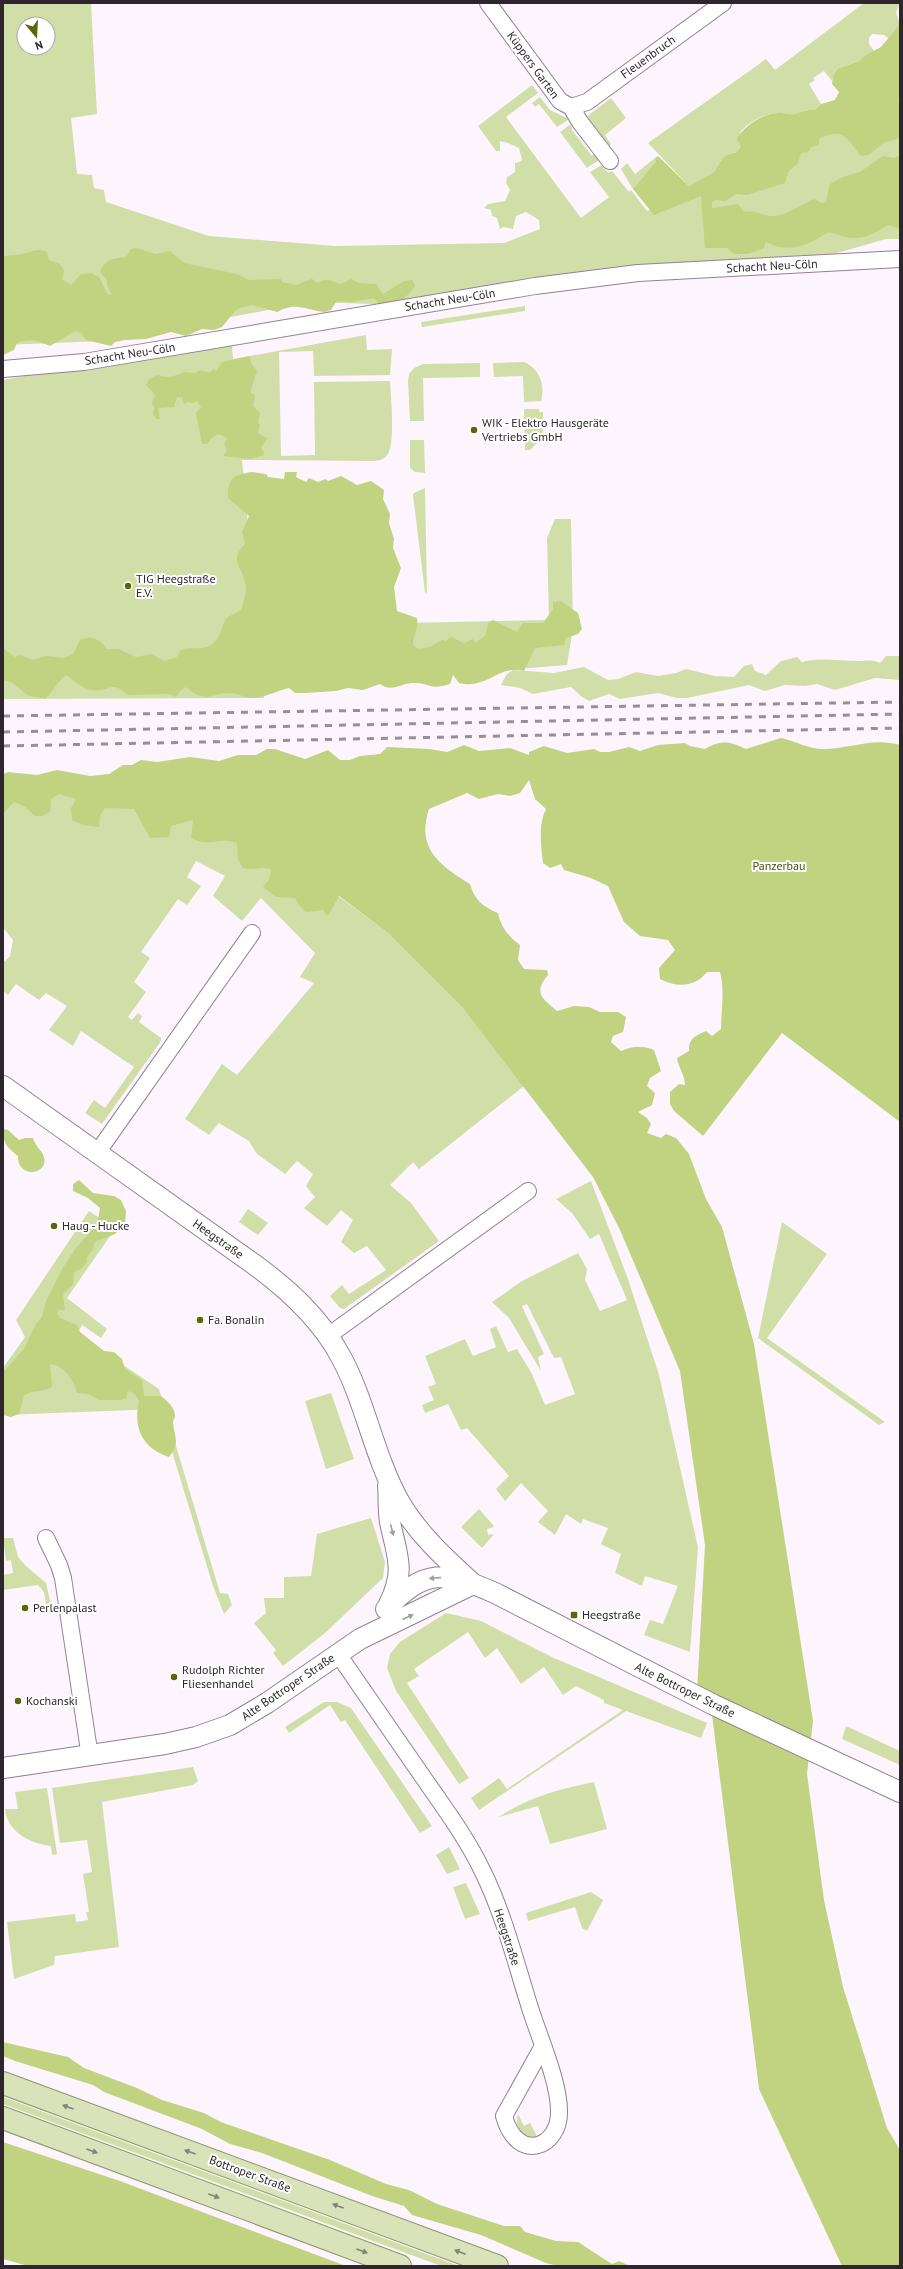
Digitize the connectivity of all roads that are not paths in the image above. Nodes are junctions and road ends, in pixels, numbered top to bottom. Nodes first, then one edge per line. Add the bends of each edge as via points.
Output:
1 (488, 3) edge
2 (723, 3) edge
3 (571, 107) junction
4 (610, 161) dead end
5 (900, 259) edge
6 (3, 368) edge
7 (252, 933) dead end
8 (3, 1086) edge
9 (97, 1153) junction
10 (528, 1191) dead end
11 (328, 1336) junction
12 (388, 1477) junction
13 (46, 1538) dead end
14 (473, 1584) junction
15 (386, 1609) junction
16 (360, 1639) junction
17 (338, 1654) junction
18 (90, 1757) junction
19 (3, 1768) edge
20 (900, 1792) edge
21 (543, 2046) junction
22 (3, 2083) edge
23 (3, 2118) edge
24 (400, 2266) edge
25 (497, 2266) edge

1 - 3 street, Küppers Garten via 560,101
2 - 3 street, Fleuenbruch via 587,102
3 - 4 street, Küppers Garten
5 - 6 street, Schacht Neu-Cöln via 638,273 527,288 84,362
7 - 9 street
8 - 9 street, Heegstraße
9 - 11 street, Heegstraße via 266,1273 300,1304
10 - 11 street
11 - 12 street, Heegstraße via 347,1370
12 - 14 street, Heegstraße via 399,1501 415,1525
12 -> 15 street, Heegstraße via 390,1521 399,1564 396,1588
13 - 18 street via 59,1565 62,1578
14 -> 15 street, Alte Bottroper Straße via 462,1579 445,1577 423,1580 409,1588
16 -> 14 street, Alte Bottroper Straße
14 - 20 street, Alte Bottroper Straße via 714,1705
15 - 16 street, Heegstraße
16 - 17 street, Alte Bottroper Straße
17 - 18 street, Alte Bottroper Straße via 267,1704 230,1725 196,1737
17 - 21 street, Heegstraße via 470,1846 497,1906
18 - 19 street, Alte Bottroper Straße
21 - 21 street, Heegstraße via 558,2099 559,2112 557,2125 548,2138 539,2145 530,2147 521,2145 514,2138 504,2116
25 -> 22 main road, Bottroper Straße
23 -> 24 main road

